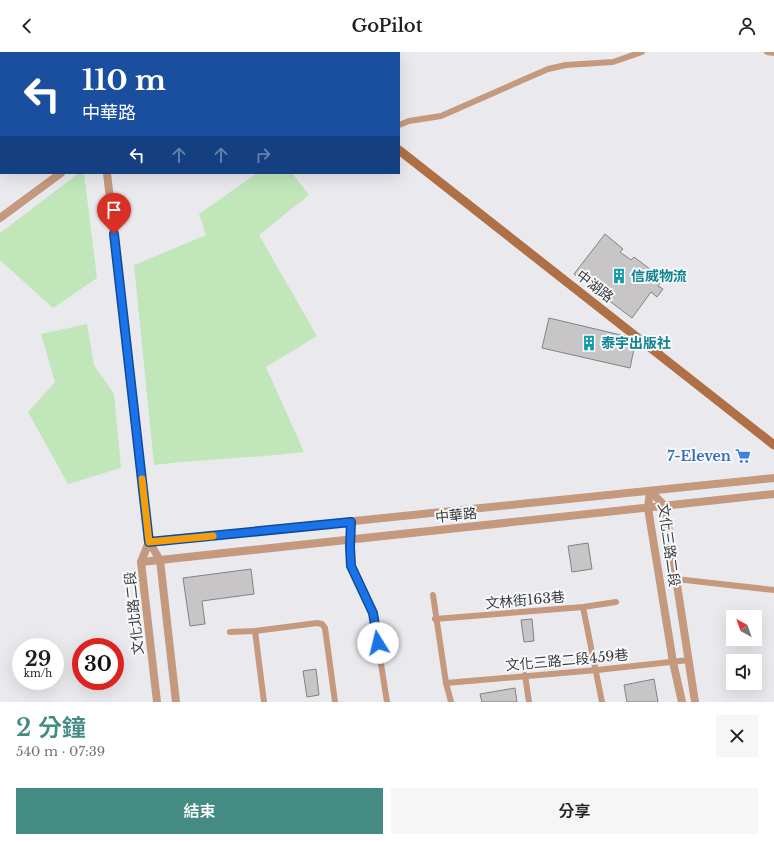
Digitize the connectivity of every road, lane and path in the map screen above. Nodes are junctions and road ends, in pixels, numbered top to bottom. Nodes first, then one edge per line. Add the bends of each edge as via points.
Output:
1 (642, 52) edge
2 (767, 52) edge
3 (774, 53) edge
4 (400, 125) edge
5 (400, 151) edge
6 (60, 174) edge
7 (107, 174) edge
8 (0, 218) edge
9 (774, 445) edge
10 (774, 478) edge
11 (650, 491) junction
12 (774, 494) edge
13 (665, 506) junction
14 (648, 508) junction
15 (351, 522) junction
16 (351, 540) junction
17 (149, 542) junction
18 (160, 560) junction
19 (141, 562) junction
20 (676, 579) junction
21 (774, 590) edge
22 (432, 595) dead end
23 (616, 602) dead end
24 (583, 607) junction
25 (435, 619) junction
26 (255, 630) junction
27 (230, 632) dead end
28 (689, 660) junction
29 (673, 662) junction
30 (597, 670) junction
31 (525, 675) junction
32 (446, 682) junction
33 (157, 702) edge
34 (176, 702) edge
35 (264, 702) edge
36 (335, 702) edge
37 (387, 702) edge
38 (451, 702) edge
39 (529, 702) edge
40 (602, 702) edge
41 (682, 702) edge
42 (695, 702) edge

1 - 4 street via 613,62 566,65 548,69 441,116
2 - 3 street
5 - 9 main road, 中湖路
6 - 8 street
7 - 17 street
10 - 11 street, 中華路
11 - 13 street, 文化三路二段
11 - 14 street, 文化三路二段
11 - 15 street, 中華路
12 - 13 street, 中華路
13 - 14 street, 中華路
13 - 20 street, 文化三路二段
14 - 16 street, 中華路
14 - 29 street, 文化三路二段
15 - 16 street
15 - 17 street, 中華路
16 - 18 street, 中華路
16 - 37 street via 351,566 373,613
17 - 18 street
17 - 19 street, 文化北路二段
18 - 19 street, 中華路
18 - 34 street
19 - 33 street, 文化北路二段
20 - 21 street
20 - 28 street, 文化三路二段
22 - 25 street
23 - 24 street, 文林街163巷
24 - 25 street, 文林街163巷
24 - 30 street
25 - 32 street
26 - 27 street
26 - 35 street
26 - 36 street via 322,624 326,628
28 - 29 street, 文化三路二段459巷
28 - 42 street, 文化三路二段
29 - 30 street, 文化三路二段459巷
29 - 41 street, 文化三路二段
30 - 31 street, 文化三路二段459巷
30 - 40 street
31 - 32 street, 文化三路二段459巷
31 - 39 street
32 - 38 street

